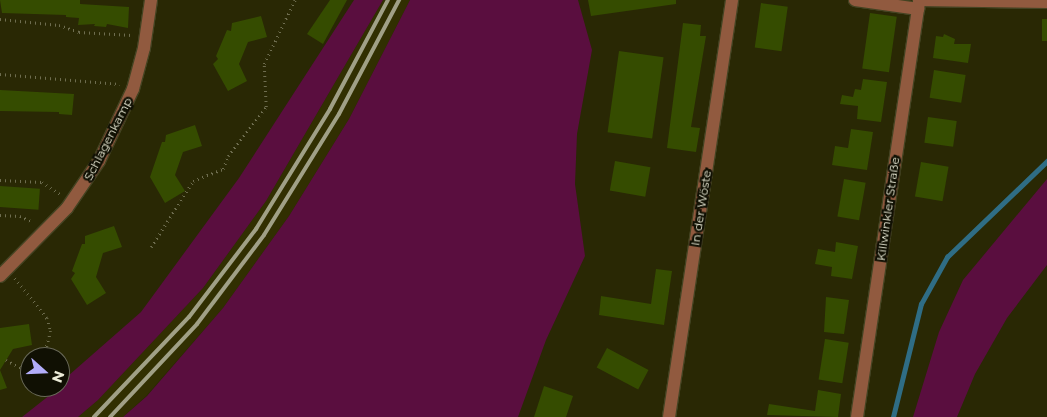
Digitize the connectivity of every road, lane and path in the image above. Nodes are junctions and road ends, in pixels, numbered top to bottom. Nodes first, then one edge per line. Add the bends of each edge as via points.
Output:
1 (151, 0) edge
2 (295, 0) edge
3 (732, 0) edge
4 (855, 0) edge
5 (1047, 2) edge
6 (919, 3) edge
7 (0, 19) edge
8 (146, 36) junction
9 (0, 74) edge
10 (133, 89) junction
11 (0, 180) edge
12 (72, 202) junction
13 (0, 215) edge
14 (48, 229) junction
15 (151, 247) dead end
16 (4, 273) edge
17 (46, 347) edge
18 (6, 360) dead end
19 (20, 366) edge
20 (669, 417) edge
21 (857, 417) edge

1 - 8 street, Schlagenkamp
2 - 15 path via 264,64 266,107 228,156 223,169 193,181
3 - 20 street, In der Wöste
4 - 6 street
5 - 6 street
6 - 21 street, Killwinkler Straße
7 - 8 path via 59,25 79,32
8 - 10 street, Schlagenkamp
9 - 10 path via 111,81
10 - 12 street, Schlagenkamp via 100,160
11 - 12 path via 42,182
12 - 14 street, Schlagenkamp
13 - 14 path via 20,216
14 - 16 street, Schlagenkamp
16 - 17 path via 47,318 51,331
18 - 19 path

